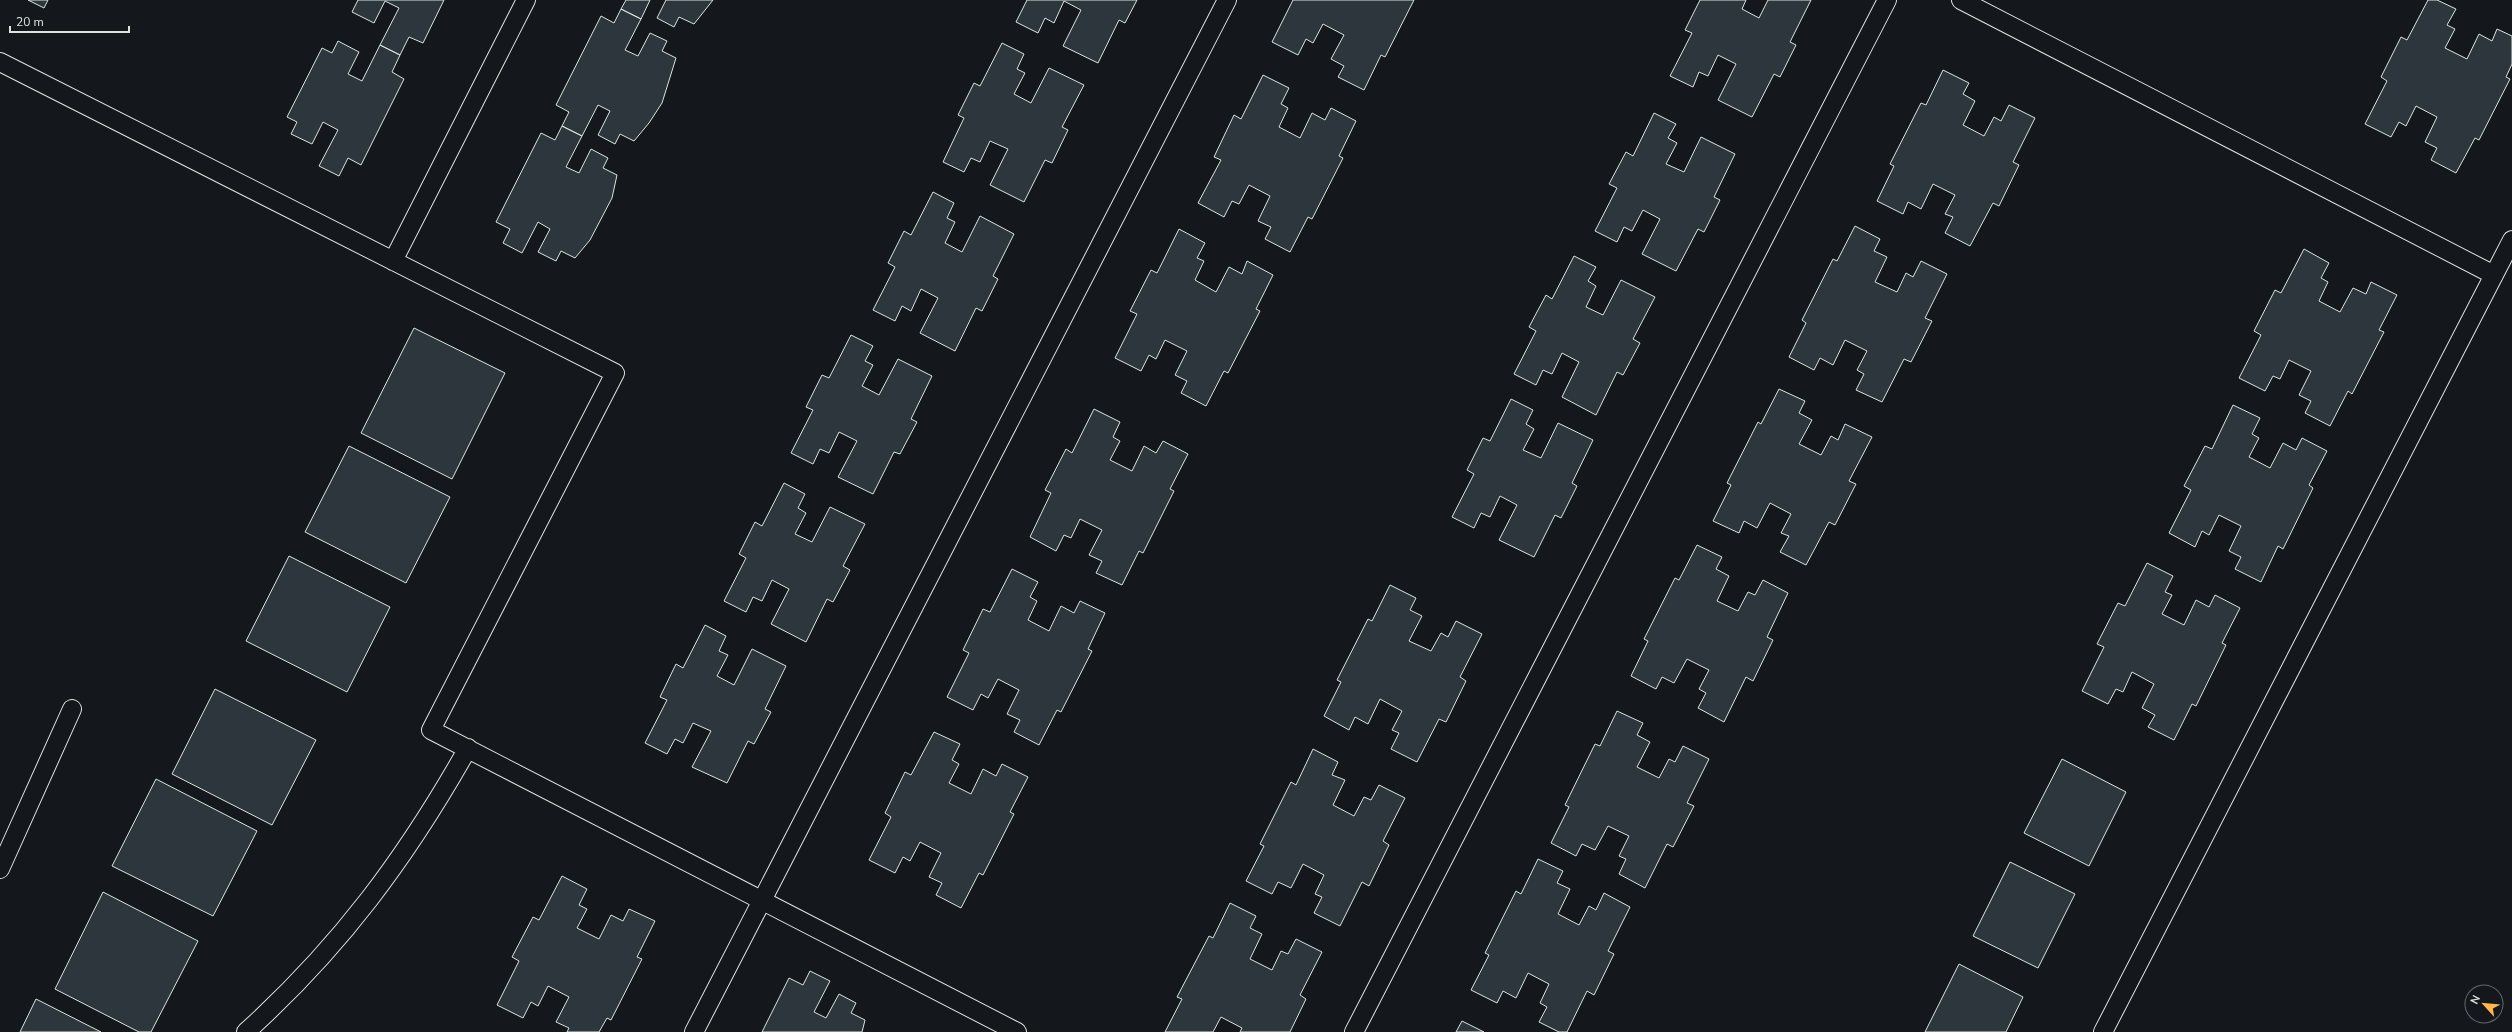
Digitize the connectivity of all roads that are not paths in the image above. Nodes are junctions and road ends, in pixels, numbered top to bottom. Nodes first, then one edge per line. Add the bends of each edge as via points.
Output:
1 (526, 0) edge
2 (1227, 0) edge
3 (1887, 0) edge
4 (1961, 0) edge
5 (0, 62) edge
6 (2512, 240) edge
7 (393, 261) junction
8 (2494, 275) junction
9 (72, 709) dead end
10 (468, 748) junction
11 (0, 868) edge
12 (762, 900) junction
13 (246, 1032) edge
14 (694, 1032) edge
15 (1017, 1032) edge
16 (1354, 1032) edge
17 (2103, 1032) edge

1 - 7 lane
2 - 12 lane
3 - 16 lane
4 - 8 lane
5 - 7 lane
6 - 8 lane
7 - 10 lane via 615,373 431,730
8 - 17 lane
9 - 11 lane
10 - 12 lane
10 - 13 lane via 401,858 363,909 322,958
12 - 14 lane
12 - 15 lane

